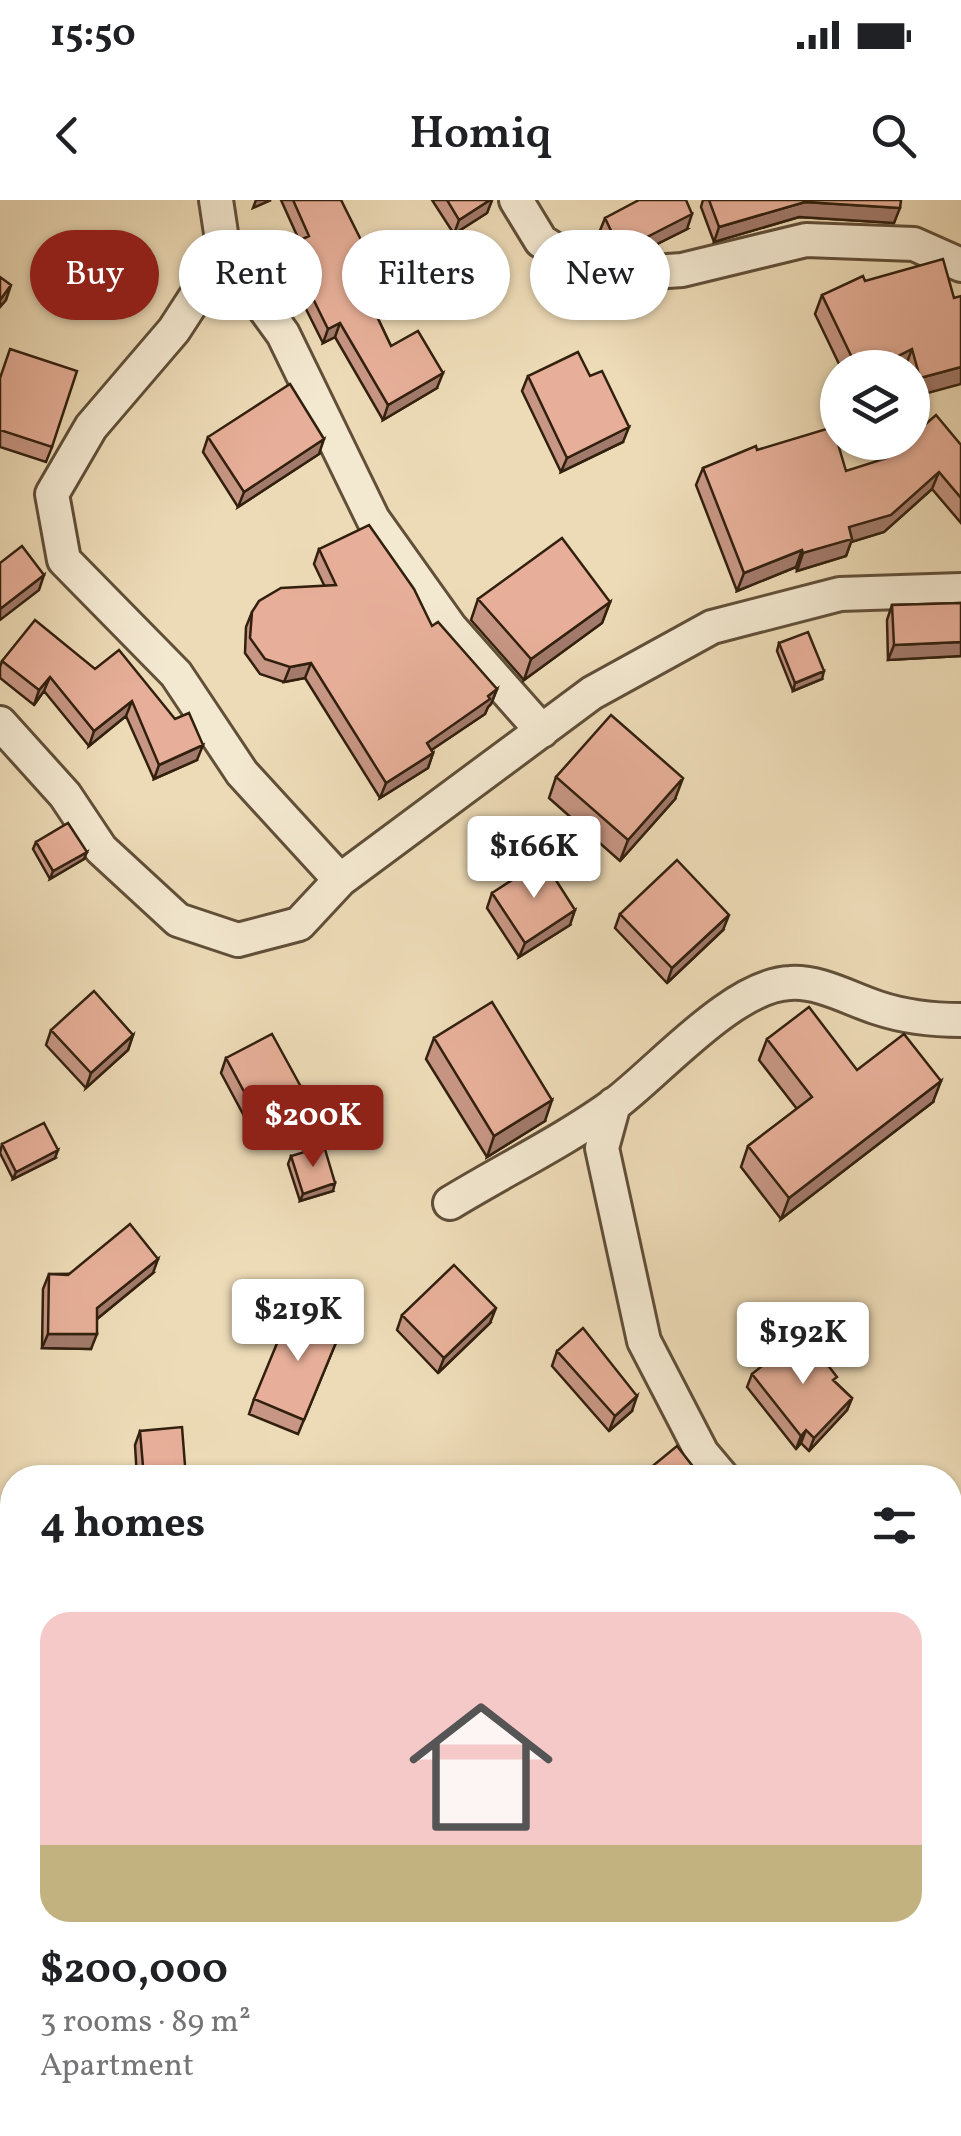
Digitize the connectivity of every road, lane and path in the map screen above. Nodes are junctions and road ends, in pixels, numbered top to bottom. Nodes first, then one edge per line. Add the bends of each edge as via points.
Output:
1 (216, 200) edge
2 (516, 200) edge
3 (221, 230) edge
4 (961, 265) edge
5 (180, 320) edge
6 (272, 320) edge
7 (961, 590) edge
8 (0, 724) edge
9 (542, 730) junction
10 (340, 880) junction
11 (961, 1020) edge
12 (614, 1104) junction
13 (450, 1203) dead end
14 (712, 1465) edge

1 - 3 street
2 - 4 street via 541,241 587,270 682,270 806,240 914,244
5 - 10 street via 91,426 52,494 64,560 176,674 242,773
6 - 9 street via 374,518 450,627
7 - 9 street via 840,594 712,628 592,693
8 - 10 street via 66,795 101,849 178,920 238,940 299,924
9 - 10 street
11 - 12 street via 929,1020 788,982 744,1000 689,1038
12 - 13 street
12 - 14 street via 602,1148 644,1341

